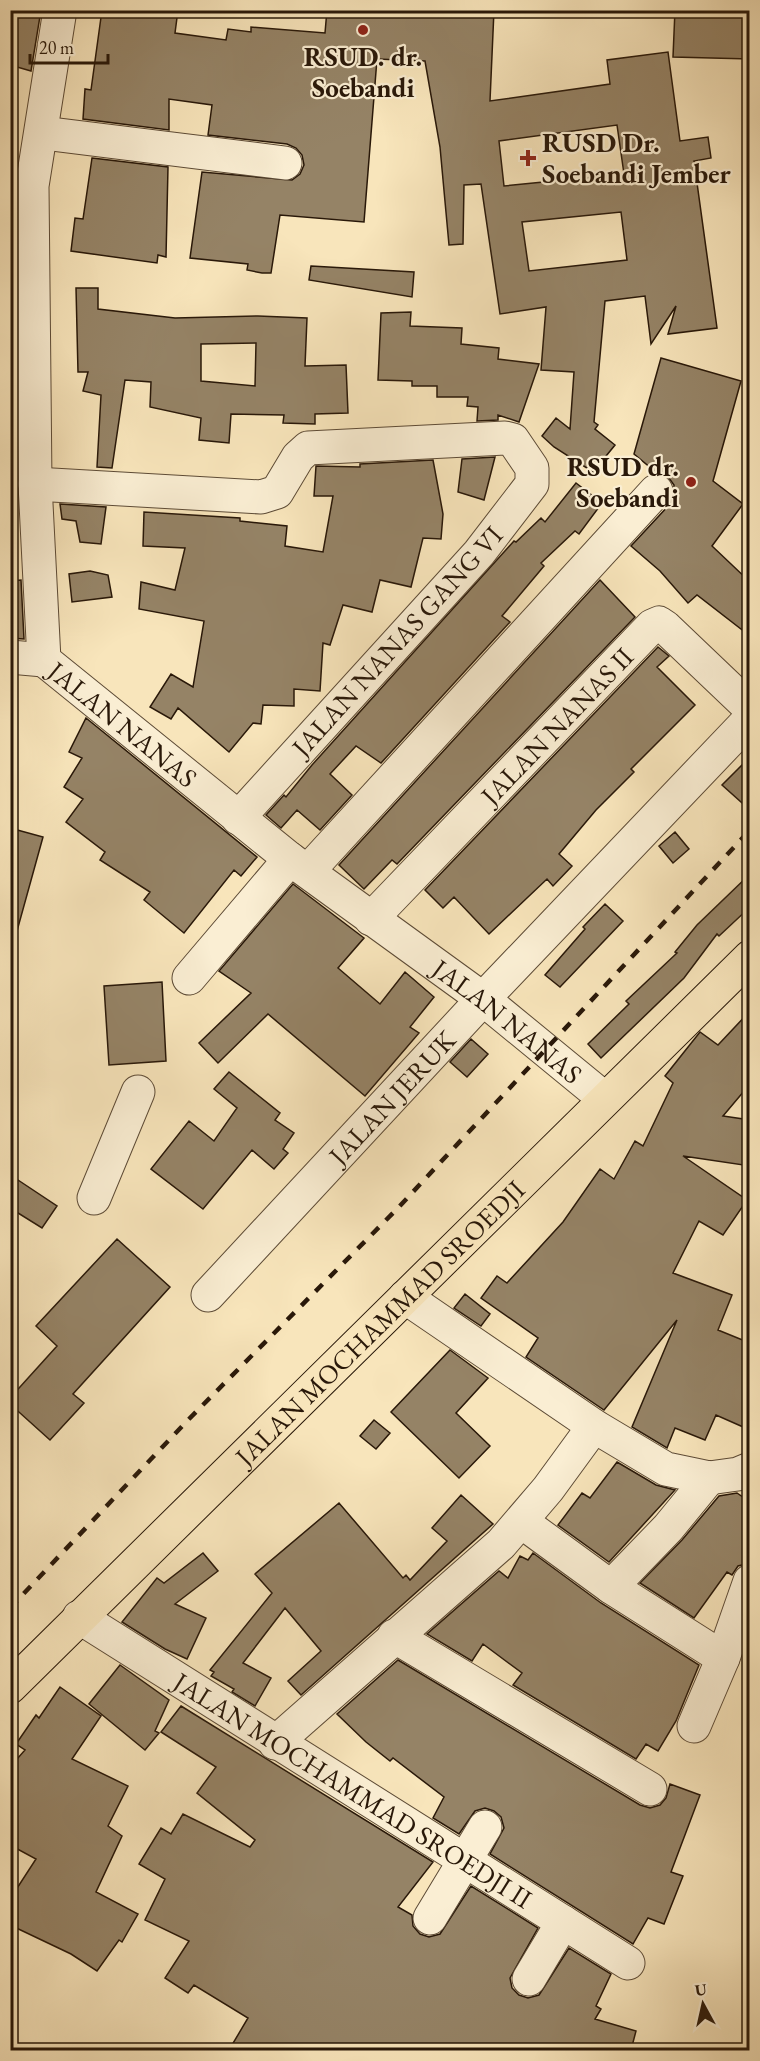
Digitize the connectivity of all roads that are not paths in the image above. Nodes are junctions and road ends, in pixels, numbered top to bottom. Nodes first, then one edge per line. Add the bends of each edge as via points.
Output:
1 (60, 10) edge
2 (43, 133) junction
3 (285, 163) dead end
4 (23, 382) edge
5 (35, 484) junction
6 (656, 491) dead end
7 (10, 657) edge
8 (44, 660) junction
9 (750, 708) edge
10 (750, 719) edge
11 (238, 818) junction
12 (299, 865) junction
13 (371, 919) junction
14 (750, 957) edge
15 (189, 978) dead end
16 (483, 999) junction
17 (138, 1092) dead end
18 (605, 1099) junction
19 (94, 1198) dead end
20 (208, 1295) dead end
21 (405, 1298) junction
22 (594, 1426) junction
23 (750, 1469) edge
24 (709, 1478) junction
25 (522, 1522) junction
26 (750, 1581) edge
27 (611, 1587) junction
28 (79, 1617) junction
29 (394, 1636) junction
30 (723, 1658) junction
31 (10, 1687) edge
32 (694, 1726) dead end
33 (275, 1743) junction
34 (650, 1789) dead end
35 (485, 1827) dead end
36 (466, 1860) junction
37 (430, 1918) dead end
38 (563, 1922) junction
39 (628, 1963) dead end
40 (529, 1979) dead end

1 - 2 street, JALAN NANAS
2 - 3 street
2 - 4 street, JALAN NANAS via 32,186
4 - 5 street, JALAN NANAS
5 - 8 street, JALAN NANAS
5 - 11 street, JALAN NANAS GANG VI via 261,497 277,492 308,448 505,438 513,440 525,456 532,468 532,484 480,554
6 - 12 street
7 - 8 street
8 - 11 street, JALAN NANAS
9 - 13 street, JALAN NANAS II via 665,627 659,623 652,626
10 - 16 street, JALAN JERUK
11 - 12 street, JALAN NANAS
12 - 13 street, JALAN NANAS
12 - 15 street
13 - 16 street, JALAN NANAS
14 - 18 main road, JALAN MOCHAMMAD SROEDJI
16 - 18 street, JALAN NANAS
16 - 20 street, JALAN JERUK
17 - 19 street
18 - 21 main road, JALAN MOCHAMMAD SROEDJI
21 - 22 street
21 - 28 main road, JALAN MOCHAMMAD SROEDJI
22 - 24 street via 666,1469
22 - 25 street
23 - 24 street
24 - 27 street
25 - 27 street
25 - 29 street
26 - 30 street
27 - 30 street
28 - 31 main road, JALAN MOCHAMMAD SROEDJI
28 - 33 street, JALAN MOCHAMMAD SROEDJI II
29 - 33 street
29 - 34 street
30 - 32 street
33 - 36 street, JALAN MOCHAMMAD SROEDJI II
35 - 36 street
36 - 37 street
36 - 38 street, JALAN MOCHAMMAD SROEDJI II
38 - 39 street, JALAN MOCHAMMAD SROEDJI II
38 - 40 street

